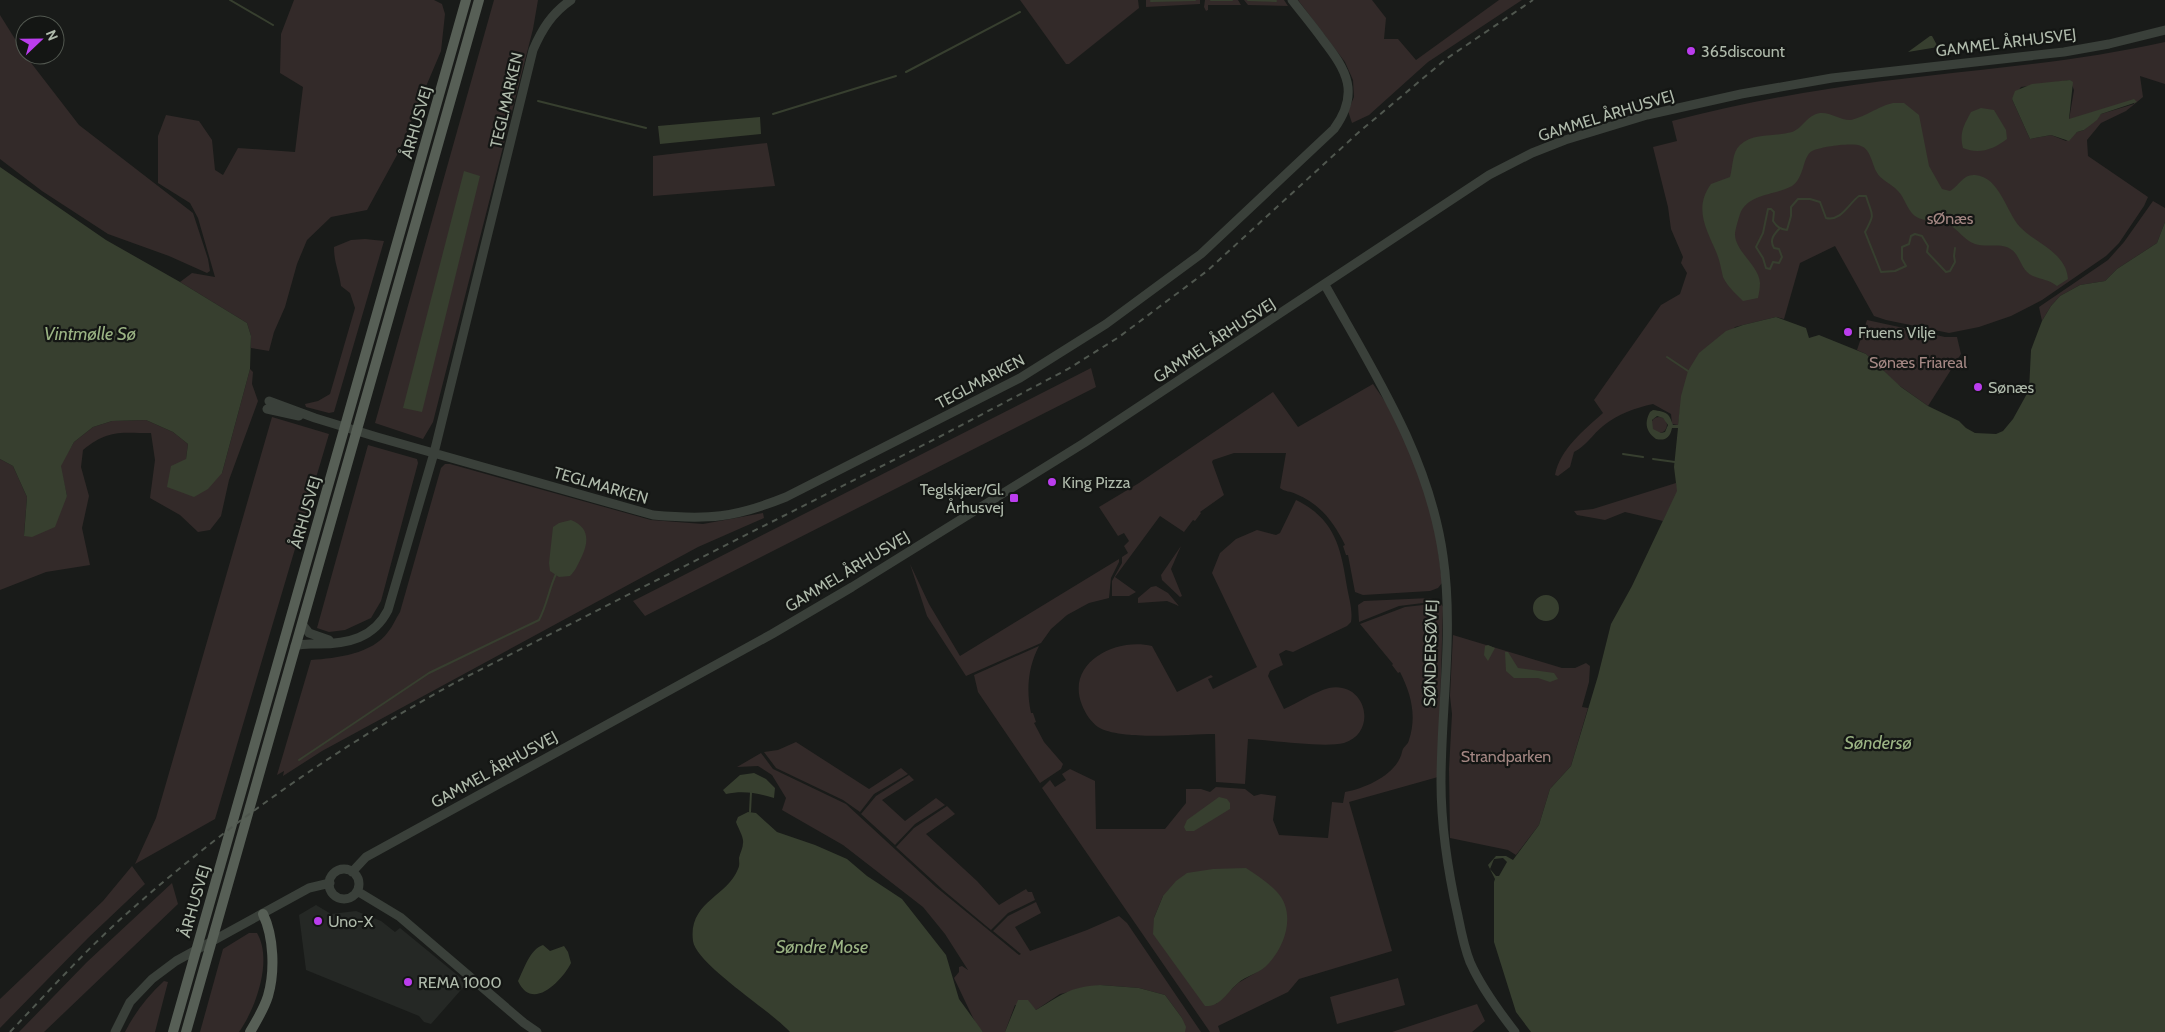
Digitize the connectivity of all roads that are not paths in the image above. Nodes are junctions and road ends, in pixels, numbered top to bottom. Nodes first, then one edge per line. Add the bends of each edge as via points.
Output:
1 (466, 0) edge
2 (479, 0) edge
3 (571, 0) edge
4 (1292, 0) edge
5 (2165, 30) edge
6 (1325, 285) junction
7 (268, 405) dead end
8 (434, 453) junction
9 (302, 624) junction
10 (339, 643) junction
11 (296, 646) junction
12 (352, 872) junction
13 (330, 883) junction
14 (357, 892) junction
15 (263, 914) junction
16 (114, 1032) edge
17 (173, 1032) edge
18 (186, 1032) edge
19 (250, 1032) edge
20 (537, 1032) edge
21 (1515, 1032) edge

1 - 17 main road, ÅRHUSVEJ
2 - 9 main road, ÅRHUSVEJ
3 - 8 street, TEGLMARKEN via 550,18 533,50
4 - 8 street, TEGLMARKEN via 1339,60 1346,75 1348,102 1339,122 1201,254 1139,301 1020,378 786,497 722,517 652,515
5 - 6 street, GAMMEL ÅRHUSVEJ via 2064,52 1812,81 1708,101 1592,131 1540,150 1489,175
6 - 12 street, GAMMEL ÅRHUSVEJ via 1084,443 845,591 366,857
6 - 21 street, SØNDERSØVEJ via 1405,430 1431,496 1443,557 1448,623 1441,781 1442,822 1450,874 1471,963 1484,990
7 - 8 street, TEGLMARKEN
8 - 10 street, TEGLMARKEN via 388,610 366,635
9 - 10 street via 309,633
9 - 11 main road, ÅRHUSVEJ
10 - 11 street, TEGLMARKEN
11 - 18 main road, ÅRHUSVEJ
12 - 13 street via 336,872
12 - 14 street via 358,880
13 - 14 street via 338,898 347,899
13 - 15 street via 309,888
14 - 20 street via 400,917
15 - 16 street via 176,961 152,979 130,1002
15 - 19 main road via 270,938 272,965 268,996

